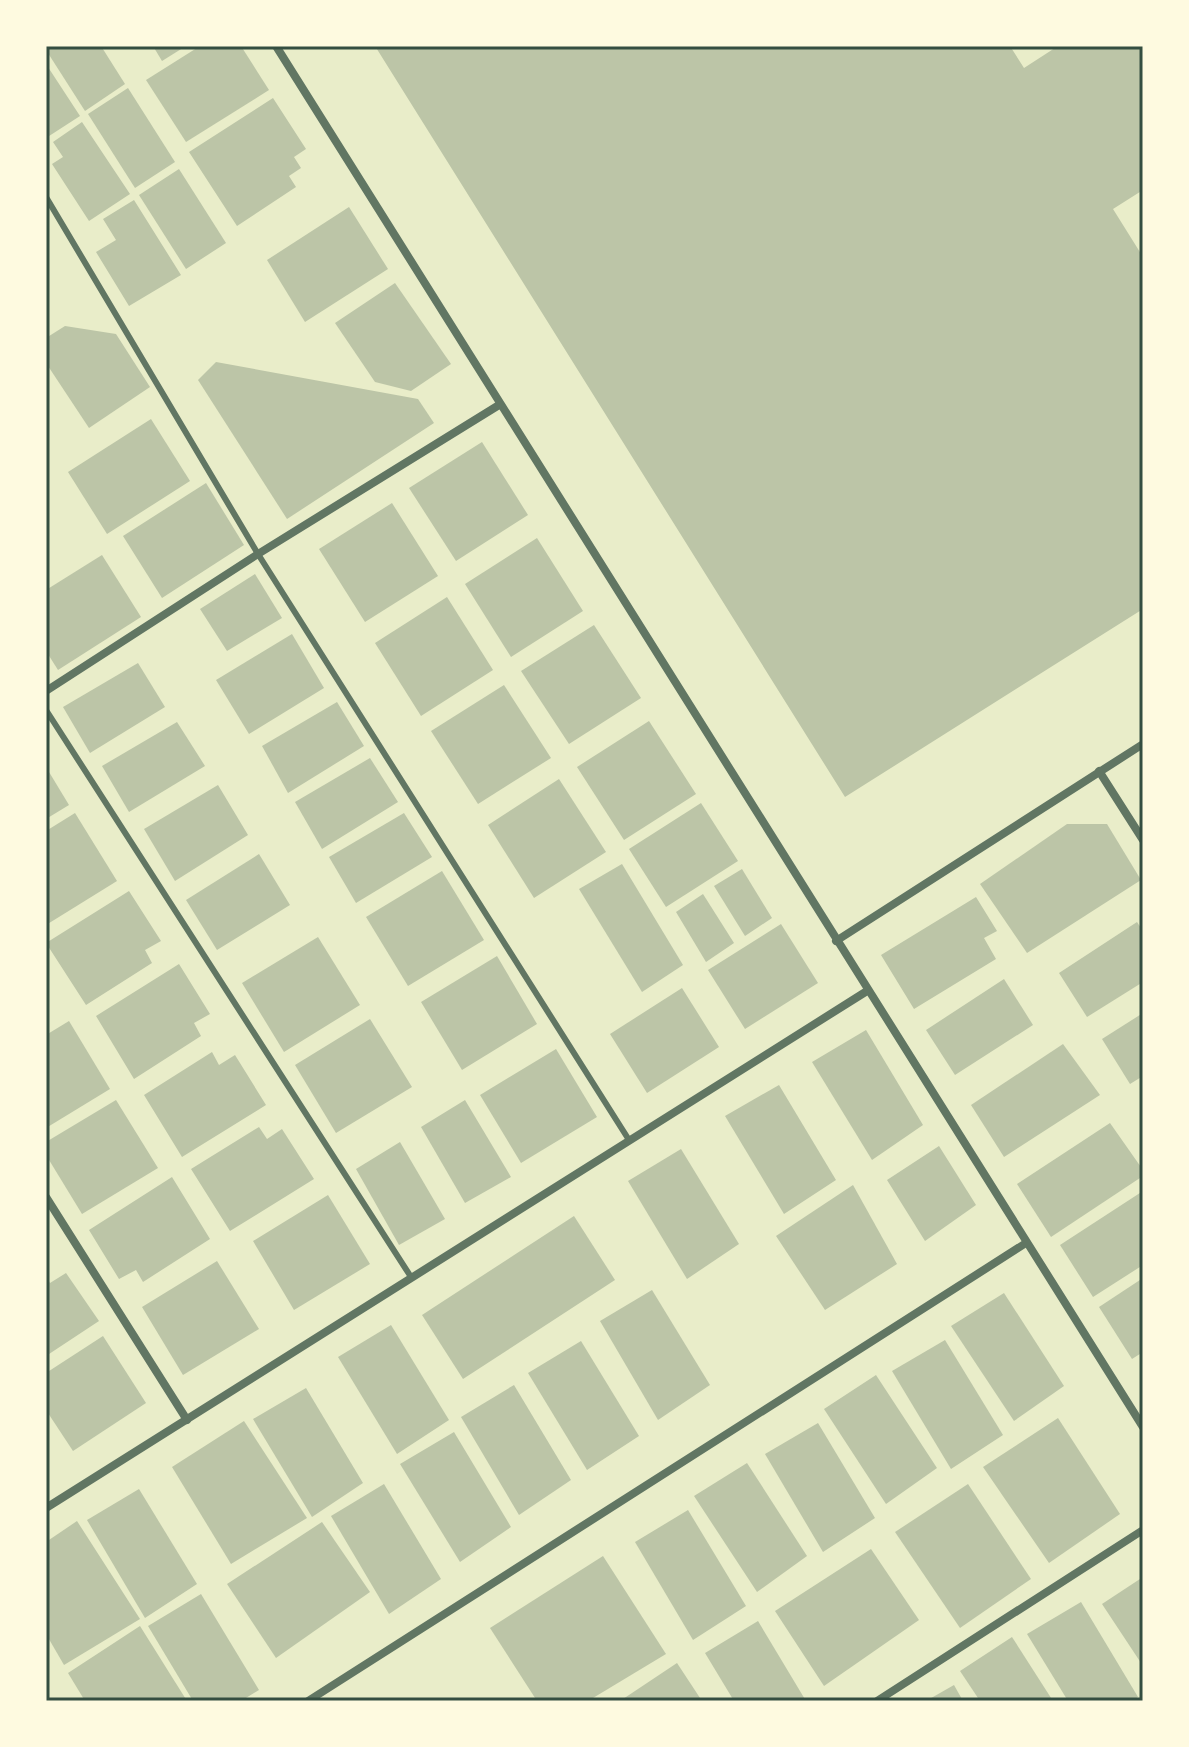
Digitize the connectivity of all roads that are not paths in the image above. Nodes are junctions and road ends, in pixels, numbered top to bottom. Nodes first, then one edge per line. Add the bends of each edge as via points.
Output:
1 (276, 46) edge
2 (46, 197) edge
3 (499, 405) junction
4 (258, 554) junction
5 (46, 691) edge
6 (46, 710) edge
7 (1143, 744) edge
8 (1099, 771) junction
9 (1143, 840) edge
10 (836, 941) junction
11 (867, 991) junction
12 (629, 1140) junction
13 (46, 1197) edge
14 (1026, 1243) junction
15 (411, 1277) junction
16 (187, 1420) junction
17 (1143, 1427) edge
18 (46, 1508) edge
19 (1143, 1530) edge
20 (308, 1701) edge
21 (877, 1701) edge

1 - 3 street
2 - 4 lane
3 - 4 street
3 - 10 street
4 - 5 street
4 - 12 lane
6 - 15 lane
7 - 8 street
8 - 9 street
8 - 10 street
10 - 11 street
11 - 12 street
11 - 14 street
12 - 15 street
13 - 16 street
14 - 17 street
14 - 20 street
15 - 16 street
16 - 18 street
19 - 21 street

